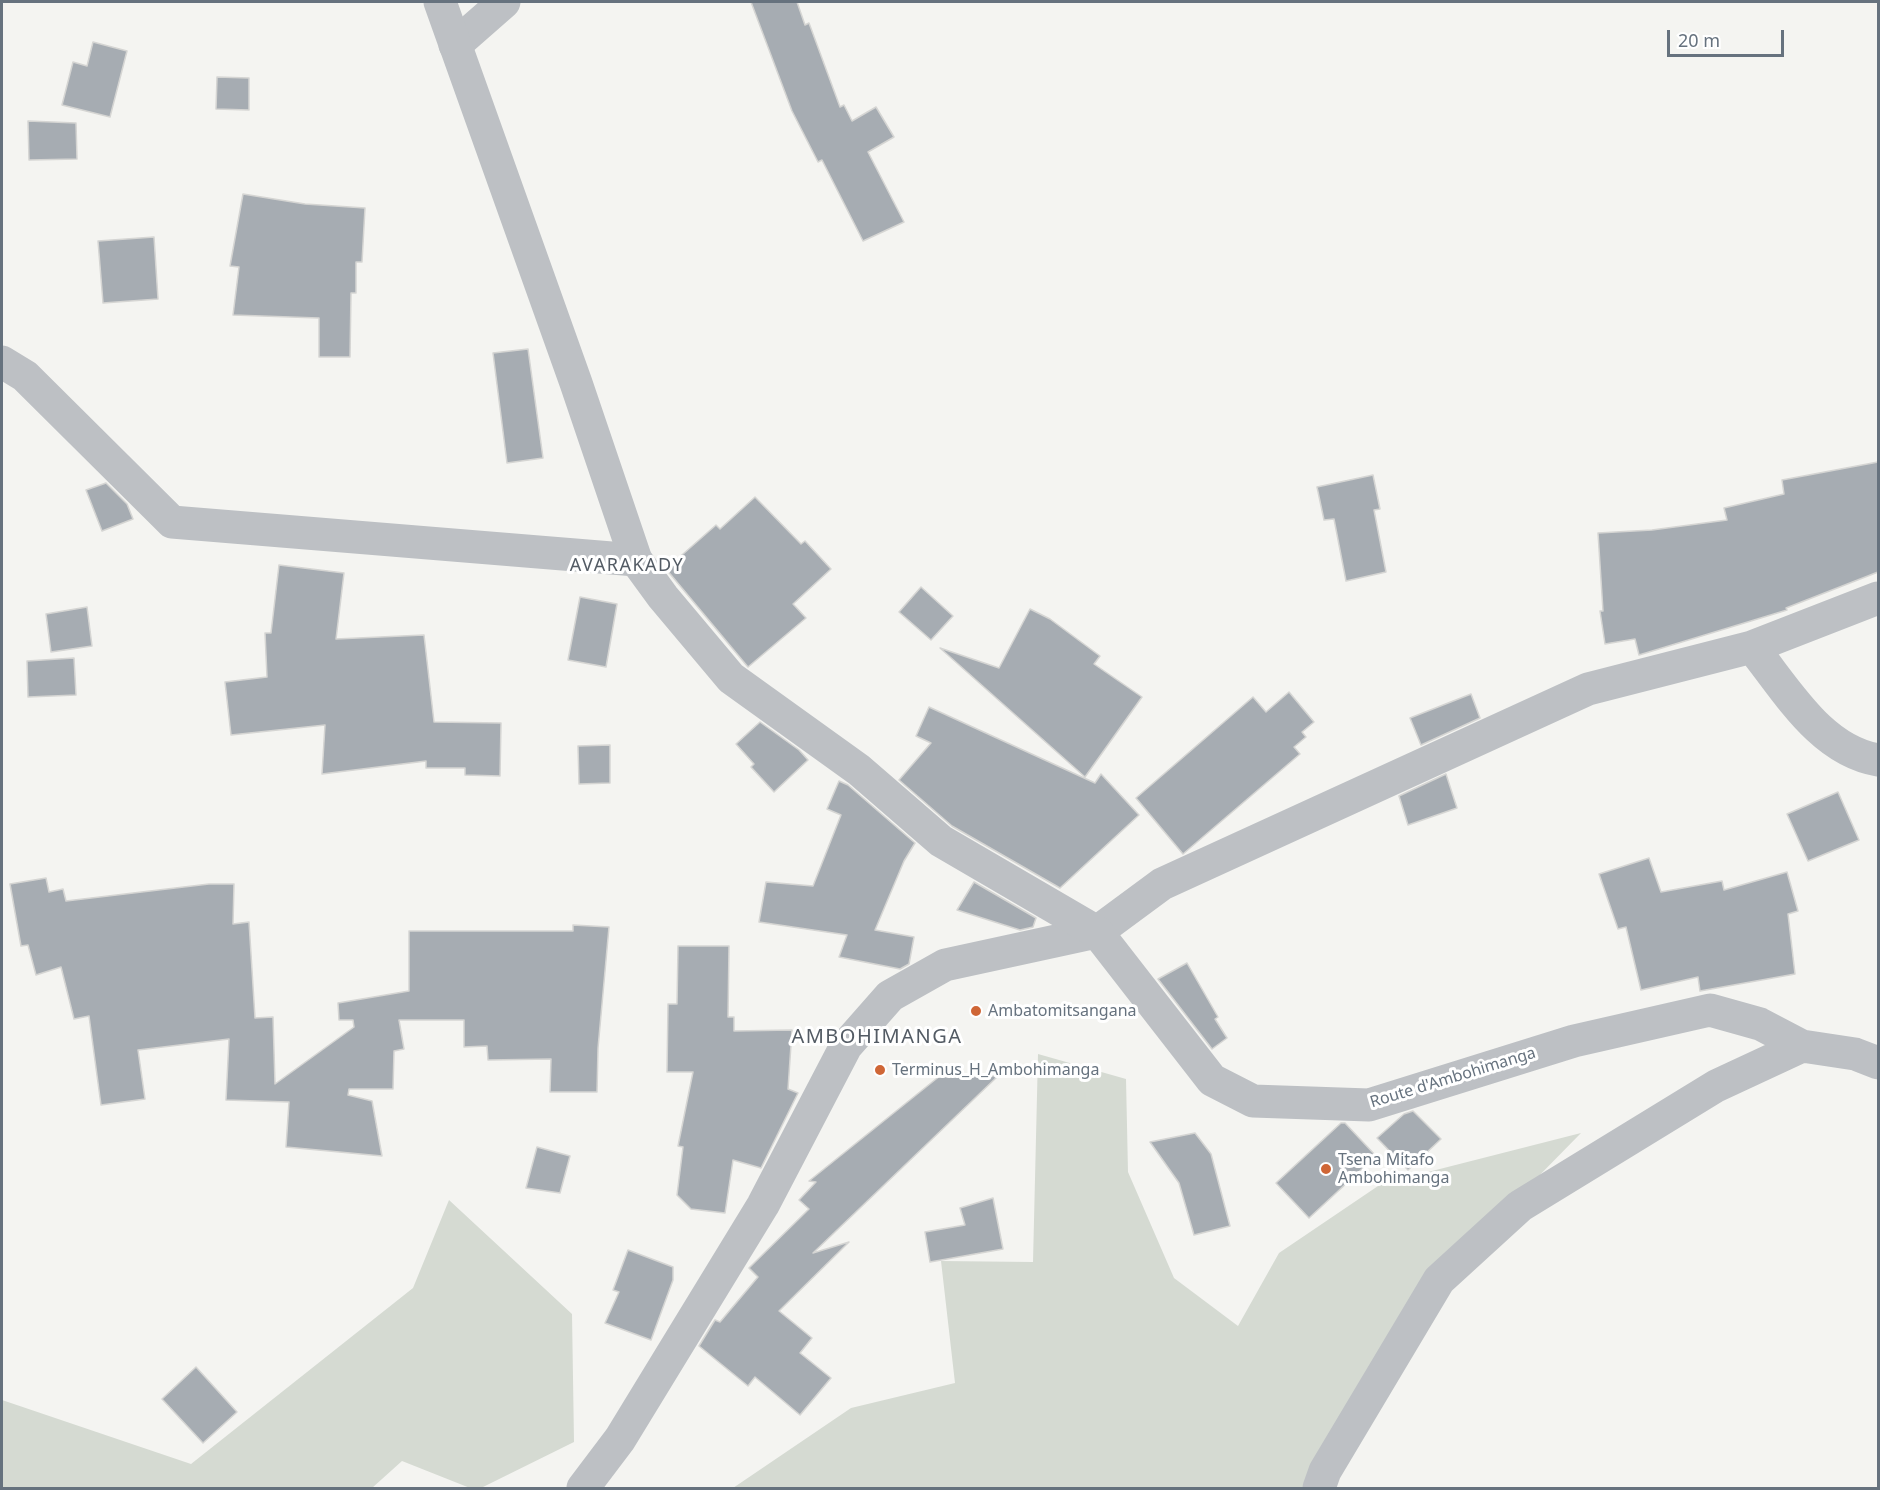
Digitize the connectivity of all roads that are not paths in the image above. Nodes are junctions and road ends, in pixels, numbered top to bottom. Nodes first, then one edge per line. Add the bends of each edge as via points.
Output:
1 (440, 2) edge
2 (504, 2) edge
3 (455, 45) junction
4 (2, 362) edge
5 (636, 560) junction
6 (1878, 598) edge
7 (1752, 647) junction
8 (1878, 760) edge
9 (1096, 932) junction
10 (1802, 1046) junction
11 (1878, 1063) edge
12 (583, 1488) edge
13 (1319, 1488) edge

1 - 3 street
2 - 3 street
3 - 5 street
4 - 5 street via 25,376 172,522
5 - 9 street via 731,678 860,770 941,841
6 - 7 street
7 - 8 street via 1813,723 1839,745
7 - 9 street via 1588,689 1162,885
9 - 10 street, Route d'Ambohimanga via 1212,1080 1253,1101 1369,1105 1574,1041 1710,1010 1760,1024
9 - 12 street via 945,964 890,996 846,1046 763,1205 620,1438
10 - 11 street, Route d'Ambohimanga via 1855,1054
10 - 13 street via 1716,1086 1512,1213 1439,1280 1325,1471

